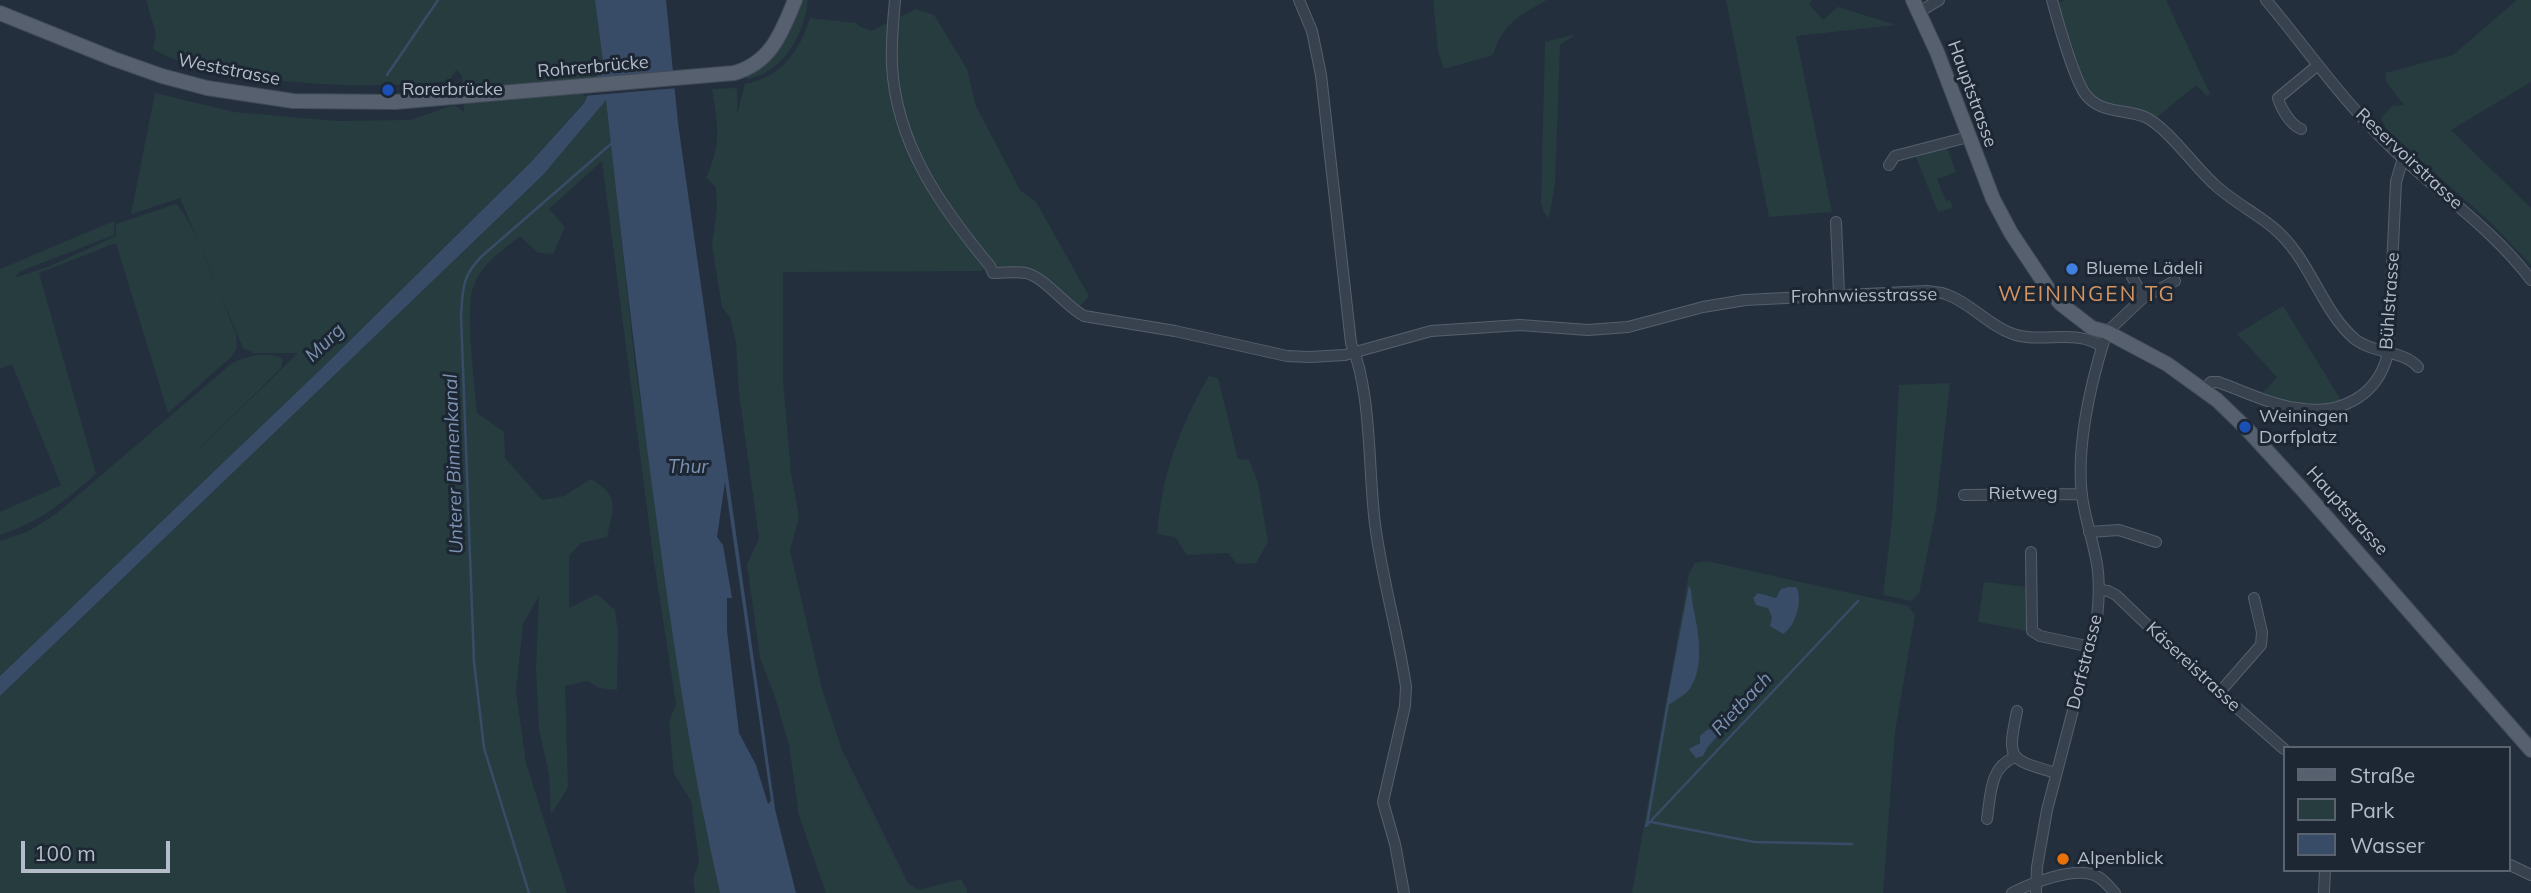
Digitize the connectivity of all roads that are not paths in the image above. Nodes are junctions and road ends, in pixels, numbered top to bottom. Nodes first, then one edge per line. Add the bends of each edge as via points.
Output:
1 (795, 0) edge
2 (895, 0) edge
3 (1299, 0) edge
4 (1939, 0) edge
5 (2052, 0) edge
6 (2266, 0) edge
7 (1916, 6) edge
8 (0, 13) edge
9 (2318, 65) junction
10 (461, 97) joint
11 (2301, 129) dead end
12 (1968, 137) junction
13 (2403, 158) junction
14 (1889, 165) dead end
15 (1836, 222) dead end
16 (2133, 277) dead end
17 (2531, 280) edge
18 (2175, 281) dead end
19 (1839, 294) junction
20 (2144, 297) junction
21 (2107, 332) junction
22 (2098, 344) junction
23 (1355, 353) junction
24 (2388, 353) junction
25 (2418, 368) dead end
26 (2205, 390) junction
27 (2082, 494) junction
28 (1964, 495) dead end
29 (2089, 532) junction
30 (2156, 542) dead end
31 (2031, 552) dead end
32 (2100, 590) junction
33 (2254, 598) dead end
34 (2091, 647) junction
35 (2220, 693) junction
36 (2017, 711) dead end
37 (2282, 747) edge
38 (2531, 750) edge
39 (2015, 757) junction
40 (2056, 773) junction
41 (1987, 819) dead end
42 (2510, 865) edge
43 (2325, 872) edge
44 (2531, 875) edge
45 (2036, 881) junction
46 (1404, 893) edge
47 (2012, 893) edge
48 (2036, 893) edge
49 (2115, 893) edge
50 (2323, 893) edge

1 - 10 main road, Rohrerbrücke via 776,44 747,69 729,75
2 - 23 street, Frohnwiesstrasse via 893,82 915,156 931,189 993,274 1032,275 1071,309 1093,319 1175,331 1287,356
3 - 23 street via 1312,31 1321,75
4 - 7 street
5 - 24 street via 2087,97 2105,108 2155,122 2216,186 2271,225 2293,247 2354,338
6 - 9 street, Reservoirstrasse
7 - 12 main road, Hauptstrasse
8 - 10 main road, Weststrasse via 139,68 233,93 329,103
9 - 11 street via 2278,98
9 - 13 street, Reservoirstrasse
12 - 14 street via 1895,156
12 - 21 main road, Hauptstrasse via 1997,207 2060,304 2092,328
13 - 17 street, Reservoirstrasse via 2494,238
13 - 24 street, Bühlstrasse via 2396,182
15 - 19 street
16 - 20 street
18 - 20 street
19 - 22 street, Frohnwiesstrasse via 1943,293 2014,334 2077,337
19 - 23 street, Frohnwiesstrasse via 1745,300 1628,327 1588,330 1520,325 1431,331
20 - 21 street
21 - 22 street, Dorfstrasse
21 - 26 main road, Hauptstrasse
22 - 27 street, Dorfstrasse via 2084,432
23 - 46 street via 1375,524 1406,688 1383,802
24 - 25 street via 2405,357
24 - 26 street, Bühlstrasse via 2382,374 2370,390 2324,409 2295,408 2214,382
26 - 38 main road, Hauptstrasse via 2257,439
27 - 28 street, Rietweg
27 - 29 street, Dorfstrasse
29 - 30 street via 2119,530
29 - 32 street, Dorfstrasse
31 - 34 street via 2032,631
32 - 34 street, Dorfstrasse
32 - 35 street, Käsereistrasse via 2116,595
33 - 35 street via 2262,632 2260,645
34 - 40 street, Dorfstrasse
35 - 37 street, Käsereistrasse
36 - 39 street via 2011,741
39 - 40 street
39 - 41 street via 1995,773
40 - 45 street, Dorfstrasse
42 - 44 street
43 - 50 street
45 - 47 street
45 - 48 street, Dorfstrasse
45 - 49 street via 2082,872 2104,880

